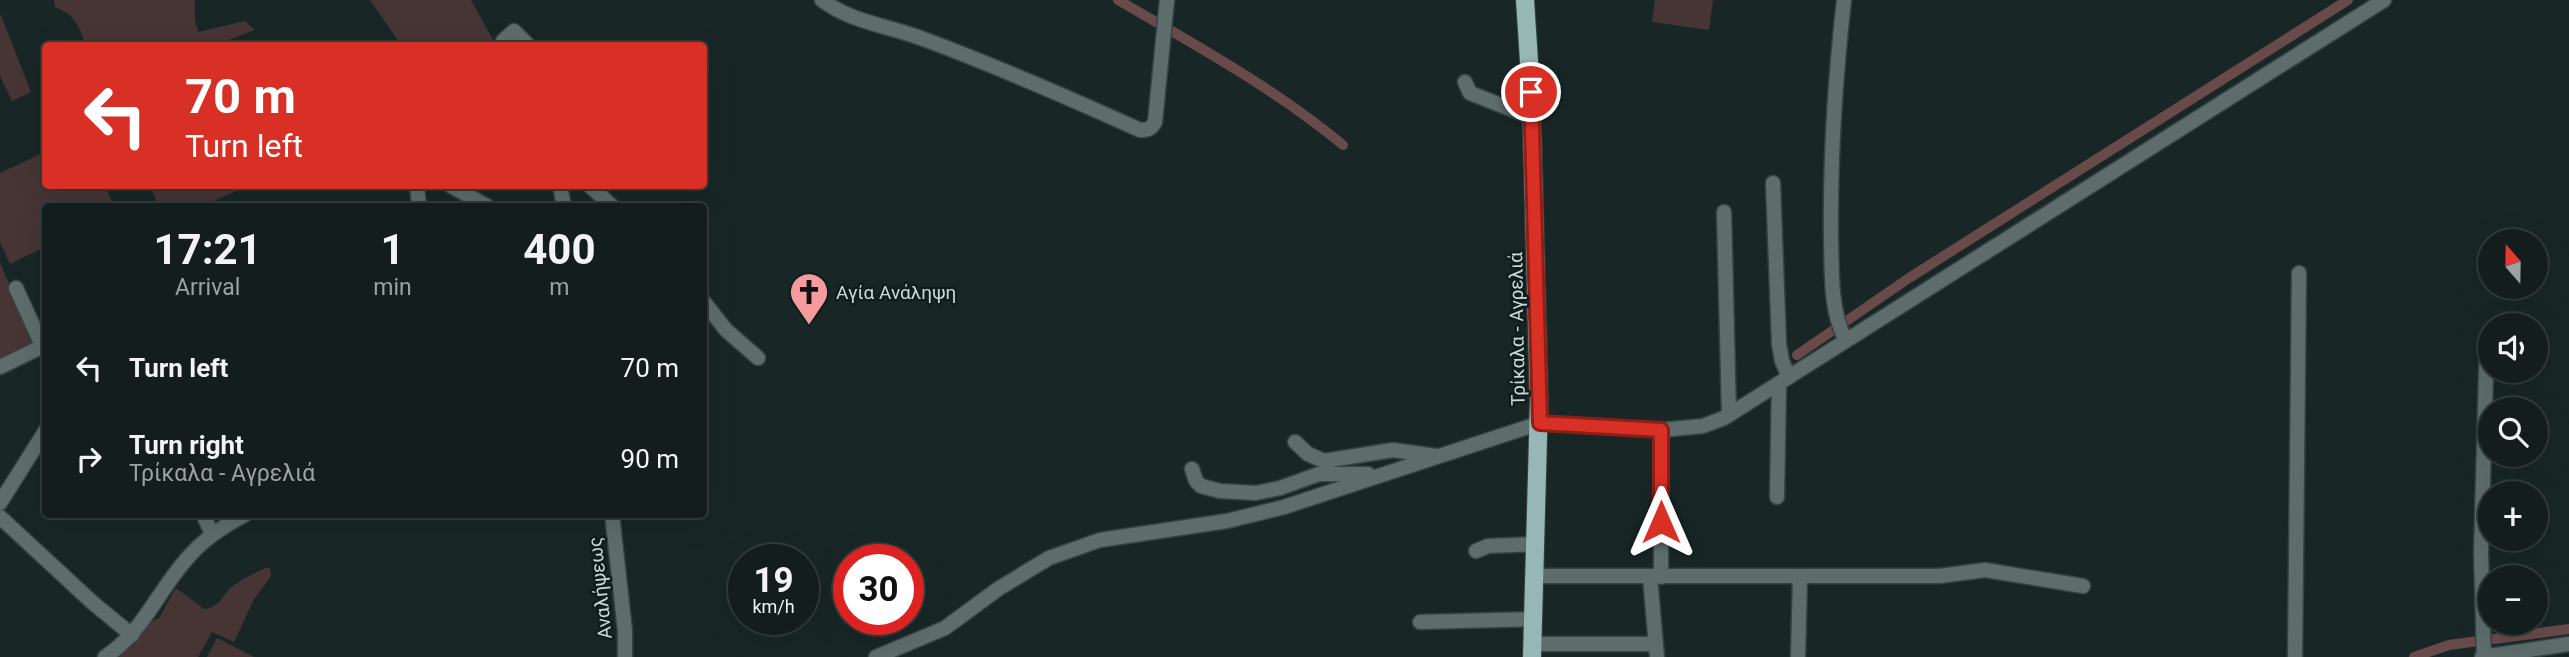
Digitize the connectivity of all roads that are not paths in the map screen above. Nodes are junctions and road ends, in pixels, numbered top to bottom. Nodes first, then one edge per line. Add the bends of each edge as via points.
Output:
1 (822, 0) edge
2 (1167, 0) edge
3 (1525, 0) edge
4 (1844, 0) edge
5 (2384, 0) edge
6 (503, 41) dead end
7 (525, 42) edge
8 (1465, 82) dead end
9 (1531, 117) junction
10 (1773, 183) dead end
11 (456, 189) edge
12 (593, 189) edge
13 (482, 203) edge
14 (609, 203) edge
15 (1724, 212) dead end
16 (2299, 273) dead end
17 (16, 288) dead end
18 (707, 306) edge
19 (1844, 335) junction
20 (758, 358) dead end
21 (0, 367) edge
22 (1784, 381) junction
23 (2486, 383) edge
24 (1729, 415) junction
25 (1540, 423) junction
26 (1661, 430) junction
27 (42, 436) edge
28 (1295, 442) dead end
29 (1437, 457) junction
30 (1192, 468) dead end
31 (1393, 472) junction
32 (1777, 497) dead end
33 (0, 503) edge
34 (0, 517) edge
35 (205, 518) edge
36 (239, 518) edge
37 (611, 518) edge
38 (212, 534) junction
39 (1535, 544) junction
40 (1476, 551) dead end
41 (1534, 576) junction
42 (1656, 577) junction
43 (1800, 577) junction
44 (2083, 586) dead end
45 (1533, 619) junction
46 (1420, 622) dead end
47 (132, 635) junction
48 (2569, 644) edge
49 (2483, 649) edge
50 (1532, 651) edge
51 (1616, 651) edge
52 (1656, 651) edge
53 (105, 657) edge
54 (625, 657) edge
55 (876, 657) edge
56 (1798, 657) edge
57 (2295, 657) edge

1 - 2 street via 850,18 904,31 986,62 1140,130 1152,128 1155,122
3 - 9 main road, Τρίκαλα - Αγρελιά
4 - 19 street via 1832,143 1831,238 1835,307
5 - 19 street
6 - 7 street via 514,31
8 - 9 street via 1470,93
9 - 25 main road, Τρίκαλα - Αγρελιά
10 - 22 street
11 - 13 street
12 - 14 street
15 - 24 street
16 - 57 street
17 - 21 street via 41,343
18 - 20 street
19 - 22 street
22 - 24 street
22 - 32 street
23 - 49 street
24 - 26 street via 1703,426
25 - 26 street
25 - 29 street
25 - 39 main road, Τρίκαλα - Αγρελιά
26 - 42 street
27 - 33 street
28 - 29 street via 1324,461 1393,450
29 - 31 street
30 - 31 street via 1196,481 1205,488 1246,493 1272,490 1320,474
31 - 55 street via 1265,512 1077,547 1013,579 946,628
34 - 47 street
35 - 38 street
36 - 38 street
37 - 54 street, Αναλήψεως
38 - 47 street via 186,560
39 - 40 street via 1488,546
39 - 41 main road, Τρίκαλα - Αγρελιά
41 - 42 street
41 - 45 main road, Τρίκαλα - Αγρελιά
42 - 43 street
42 - 52 street
43 - 44 street via 1939,576 1980,570
43 - 56 street
45 - 46 street
45 - 50 main road, Τρίκαλα - Αγρελιά
47 - 53 street
48 - 49 street
50 - 51 street
51 - 52 street

